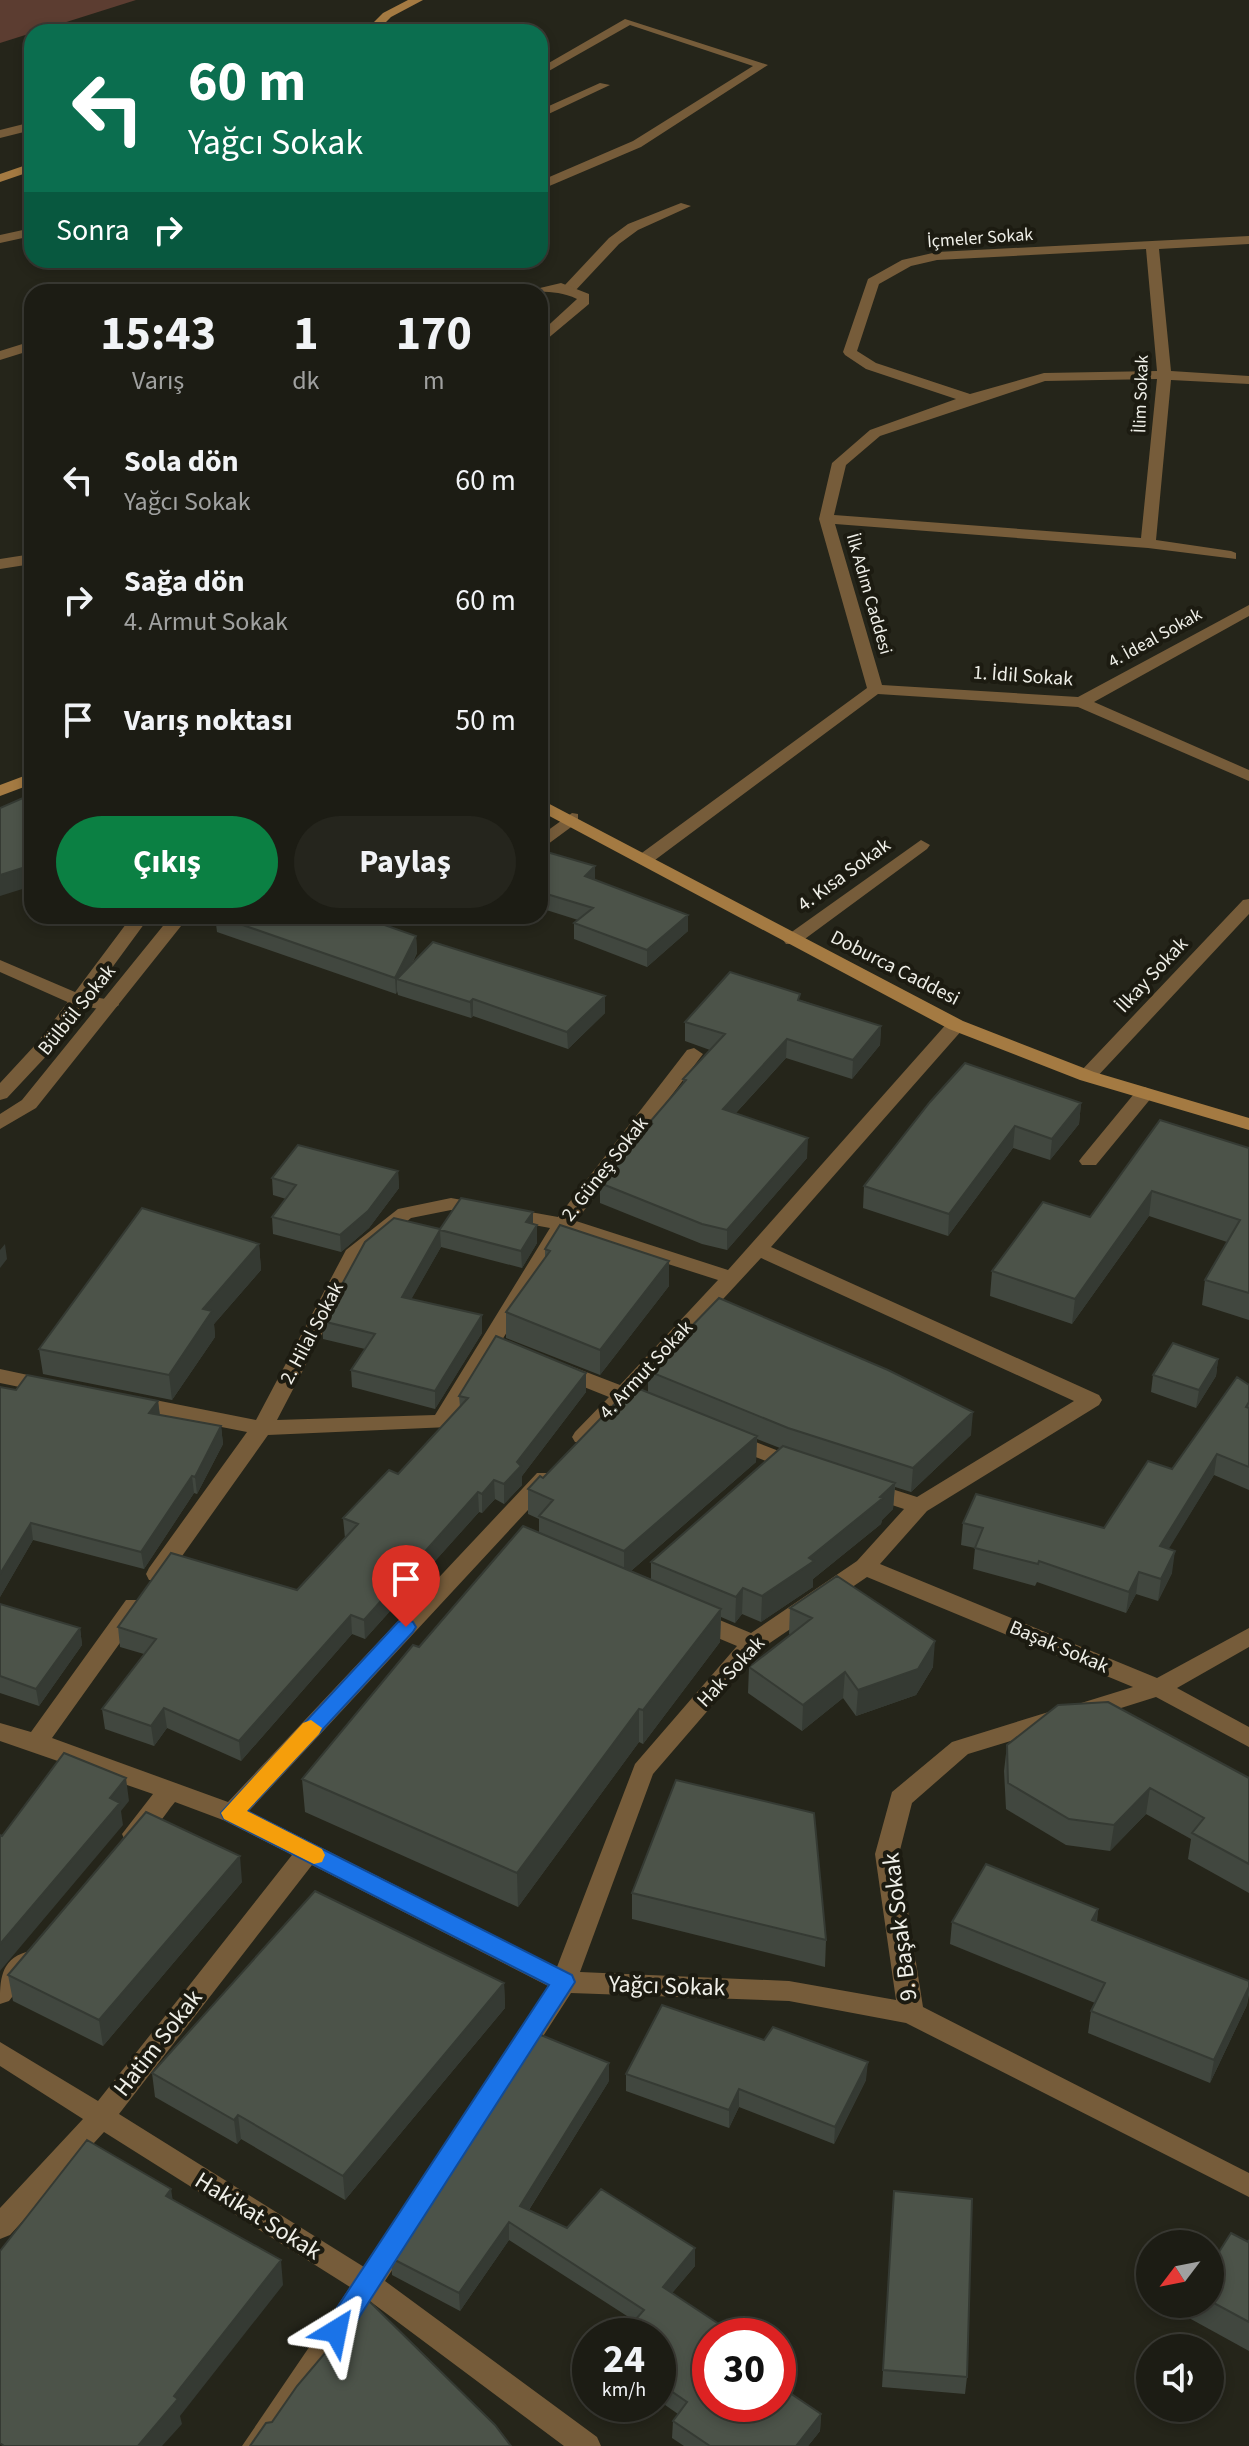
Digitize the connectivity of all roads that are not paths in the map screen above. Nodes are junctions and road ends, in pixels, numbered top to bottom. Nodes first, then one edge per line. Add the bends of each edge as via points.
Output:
1 (417, 0) edge
2 (378, 24) edge
3 (548, 68) edge
4 (604, 85) dead end
5 (548, 110) edge
6 (24, 128) edge
7 (0, 134) edge
8 (24, 170) edge
9 (0, 178) edge
10 (548, 183) edge
11 (685, 206) dead end
12 (24, 234) edge
13 (0, 239) edge
14 (1249, 240) edge
15 (1152, 247) junction
16 (548, 288) edge
17 (569, 289) junction
18 (548, 332) edge
19 (24, 348) edge
20 (0, 356) edge
21 (1164, 375) junction
22 (1249, 380) edge
23 (970, 399) junction
24 (826, 519) junction
25 (1148, 543) junction
26 (1231, 556) dead end
27 (24, 560) edge
28 (0, 564) edge
29 (1249, 610) edge
30 (875, 689) junction
31 (1081, 702) junction
32 (1249, 776) edge
33 (24, 781) edge
34 (0, 791) edge
35 (548, 808) edge
36 (572, 818) junction
37 (548, 838) edge
38 (921, 845) dead end
39 (645, 859) junction
40 (1249, 904) edge
41 (135, 924) edge
42 (174, 924) edge
43 (792, 940) junction
44 (0, 965) edge
45 (78, 1000) junction
46 (110, 1005) junction
47 (956, 1025) junction
48 (694, 1054) dead end
49 (1087, 1076) junction
50 (1145, 1093) junction
51 (0, 1094) edge
52 (0, 1123) edge
53 (1249, 1124) edge
54 (1089, 1161) dead end
55 (563, 1224) junction
56 (758, 1249) junction
57 (732, 1278) junction
58 (534, 1360) edge
59 (0, 1376) edge
60 (77, 1391) edge
61 (624, 1394) junction
62 (108, 1398) edge
63 (652, 1406) edge
64 (262, 1428) junction
65 (708, 1430) edge
66 (778, 1459) junction
67 (820, 1473) edge
68 (755, 1479) edge
69 (849, 1483) edge
70 (919, 1506) junction
71 (493, 1534) junction
72 (520, 1545) edge
73 (865, 1567) junction
74 (670, 1608) edge
75 (1249, 1636) edge
76 (753, 1643) junction
77 (1158, 1688) junction
78 (0, 1732) edge
79 (1249, 1738) edge
80 (36, 1742) junction
81 (170, 1791) junction
82 (232, 1813) junction
83 (120, 1850) edge
84 (308, 1853) junction
85 (40, 1946) edge
86 (564, 1982) junction
87 (0, 1994) edge
88 (911, 2013) junction
89 (0, 2053) edge
90 (100, 2118) junction
91 (1249, 2186) edge
92 (0, 2227) edge
93 (368, 2284) junction
94 (256, 2446) edge
95 (587, 2446) edge

1 - 2 main road
3 - 10 street via 629,21 762,65 637,144
4 - 5 street
6 - 7 street
8 - 9 main road
11 - 17 street via 623,234
12 - 13 street
14 - 15 street, İçmeler Sokak
15 - 21 street, İlim Sokak
15 - 23 street, İçmeler Sokak via 937,256 907,263 873,282 850,352 871,366
16 - 17 street
17 - 18 street via 584,297 582,304
19 - 20 street
21 - 22 street, İlk Adım Caddesi
21 - 23 street, İlk Adım Caddesi via 1044,377
21 - 25 street, İlim Sokak
23 - 24 street, İlk Adım Caddesi via 875,433 839,463
24 - 25 street
24 - 30 street, İlk Adım Caddesi
25 - 26 street
27 - 28 street
29 - 31 street, 4. İdeal Sokak
30 - 31 street, 1. İdil Sokak
30 - 39 street
31 - 32 street, 1. İdil Sokak
33 - 34 main road
35 - 36 main road, Doburca Caddesi
36 - 37 street
36 - 39 main road, Doburca Caddesi
38 - 43 street, 4. Kısa Sokak
39 - 43 main road, Doburca Caddesi
40 - 49 street, İlkay Sokak
41 - 45 street, Bülbül Sokak
42 - 46 street, Bülbül Sokak
43 - 47 main road, Doburca Caddesi
44 - 45 street
45 - 46 street
45 - 51 street, Bülbül Sokak
46 - 52 street, Bülbül Sokak via 29,1104
47 - 49 main road, Doburca Caddesi
47 - 56 street, 4. Armut Sokak
48 - 55 street, 2. Güneş Sokak
49 - 50 main road, Doburca Caddesi
50 - 53 main road, Doburca Caddesi
50 - 54 street
55 - 57 street, 2. Hilal Sokak
55 - 64 street, 2. Güneş Sokak via 497,1345 441,1422
55 - 64 street, 2. Hilal Sokak via 451,1204 405,1213 353,1255
56 - 57 street, 4. Armut Sokak
56 - 70 street, Hak Sokak via 1091,1400
57 - 61 street, 4. Armut Sokak
58 - 61 street
59 - 60 street
61 - 63 street
61 - 71 street, 4. Armut Sokak
62 - 64 street
64 - 80 street, 2. Hilal Sokak
65 - 66 street
66 - 67 street
66 - 68 street
69 - 70 street
70 - 73 street, Hak Sokak
71 - 72 street
71 - 82 street, 4. Armut Sokak
73 - 76 street, Hak Sokak
73 - 77 street, Başak Sokak
74 - 76 street
75 - 77 street, 9. Başak Sokak
76 - 86 street, Hak Sokak via 643,1770
77 - 79 street, Başak Sokak
77 - 88 street, 9. Başak Sokak via 960,1748 901,1799 887,1854
78 - 80 street, Yağcı Sokak
80 - 81 street, Yağcı Sokak
81 - 82 street, Yağcı Sokak
81 - 83 street
82 - 84 street, Yağcı Sokak
84 - 86 street, Yağcı Sokak
84 - 90 street, Hatim Sokak
85 - 87 street
86 - 88 street, Yağcı Sokak via 789,1991
86 - 93 street, Hak Sokak
88 - 91 street, Yağcı Sokak
89 - 90 street, Hakikat Sokak
90 - 92 street, Hatim Sokak
90 - 93 street, Hakikat Sokak
93 - 94 street, Hak Sokak
93 - 95 street, Hakikat Sokak

